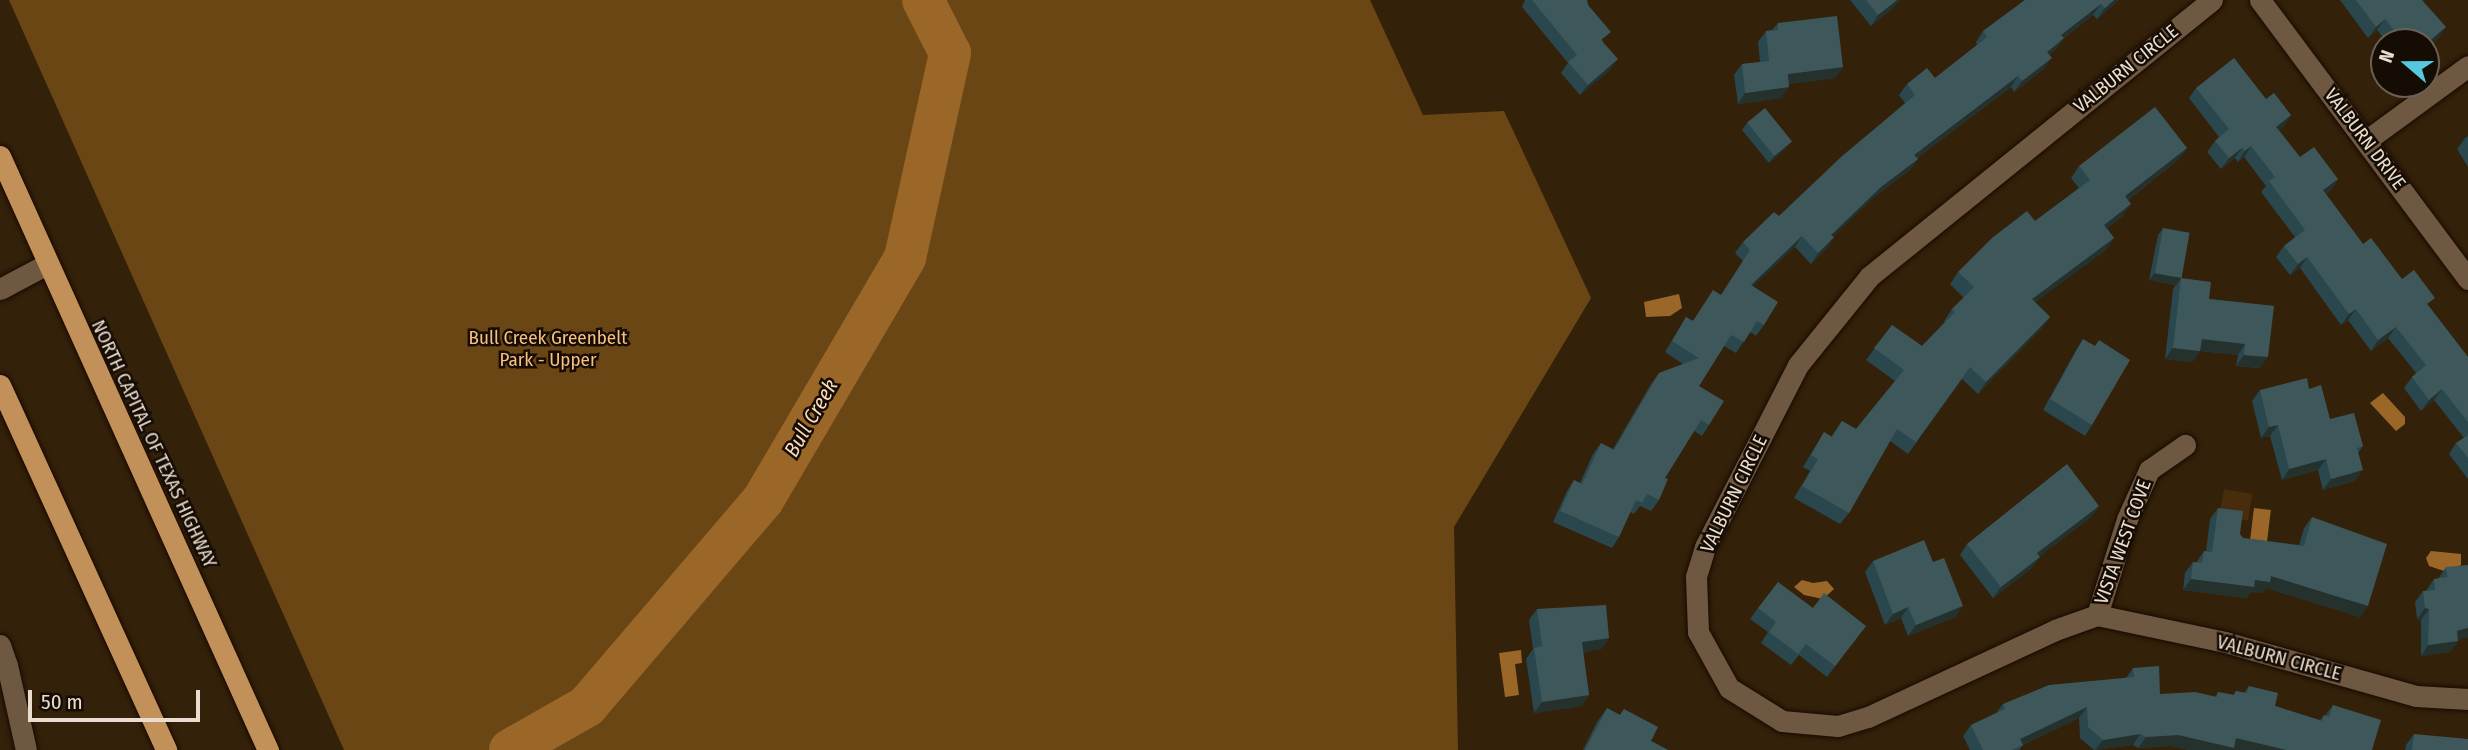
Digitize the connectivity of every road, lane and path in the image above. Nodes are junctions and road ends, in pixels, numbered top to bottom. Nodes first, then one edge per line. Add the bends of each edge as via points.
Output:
1 (2212, 0) edge
2 (2260, 0) edge
3 (2468, 66) edge
4 (2367, 140) junction
5 (0, 156) edge
6 (47, 264) junction
7 (2468, 279) edge
8 (0, 289) edge
9 (0, 385) edge
10 (2185, 445) dead end
11 (2097, 615) junction
12 (0, 645) edge
13 (2468, 699) edge
14 (26, 750) edge
15 (166, 750) edge
16 (268, 750) edge

1 - 11 street, VALBURN CIRCLE via 1869,277 1798,365 1705,547 1696,577 1698,632 1729,688 1782,721 1838,726 1868,717
2 - 4 street, VALBURN DRIVE
3 - 4 street
4 - 7 street, VALBURN DRIVE
5 - 6 highway, NORTH CAPITAL OF TEXAS HIGHWAY
6 - 8 street
6 - 16 highway, NORTH CAPITAL OF TEXAS HIGHWAY
9 - 15 highway
10 - 11 street, VISTA WEST COVE via 2149,470 2127,519
11 - 13 street, VALBURN CIRCLE via 2225,642 2416,696
12 - 14 street

